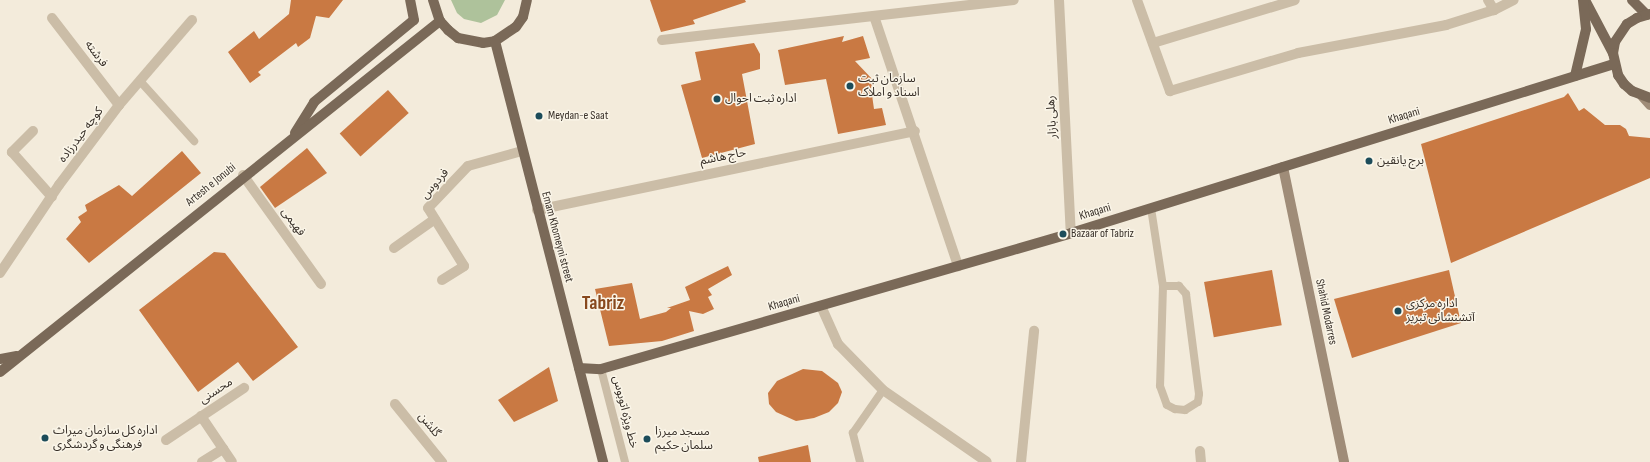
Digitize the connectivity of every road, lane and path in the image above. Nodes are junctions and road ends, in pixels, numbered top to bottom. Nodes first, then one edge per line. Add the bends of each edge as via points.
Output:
1 (410, 0) edge
2 (433, 0) edge
3 (527, 0) edge
4 (1014, 0) edge
5 (1059, 0) edge
6 (1137, 0) edge
7 (1295, 0) edge
8 (1488, 0) edge
9 (1514, 0) edge
10 (1584, 0) edge
11 (1632, 0) edge
12 (1494, 10) junction
13 (1649, 14) edge
14 (874, 16) junction
15 (52, 18) dead end
16 (192, 20) dead end
17 (440, 21) junction
18 (662, 40) dead end
19 (495, 41) junction
20 (1153, 43) junction
21 (1613, 53) junction
22 (1614, 64) junction
23 (1575, 76) junction
24 (140, 81) junction
25 (1646, 97) edge
26 (119, 105) junction
27 (1650, 105) edge
28 (33, 131) dead end
29 (915, 131) junction
30 (292, 138) junction
31 (194, 141) dead end
32 (522, 151) junction
33 (1283, 167) junction
34 (243, 175) junction
35 (52, 196) junction
36 (1151, 208) junction
37 (537, 210) junction
38 (435, 219) junction
39 (1071, 233) junction
40 (394, 248) dead end
41 (958, 266) junction
42 (0, 274) edge
43 (442, 280) dead end
44 (321, 284) dead end
45 (1163, 286) junction
46 (821, 306) junction
47 (1034, 331) dead end
48 (21, 354) junction
49 (0, 359) edge
50 (579, 368) junction
51 (601, 368) junction
52 (0, 372) edge
53 (244, 388) dead end
54 (883, 390) junction
55 (395, 404) dead end
56 (201, 416) junction
57 (166, 440) dead end
58 (223, 449) junction
59 (1200, 451) dead end
60 (202, 462) edge
61 (232, 462) edge
62 (442, 462) edge
63 (603, 462) edge
64 (625, 462) edge
65 (860, 462) edge
66 (986, 462) edge
67 (1021, 462) edge
68 (1202, 462) edge
69 (1344, 462) edge

1 - 30 main road via 414,20 314,102
2 - 17 main road
3 - 19 main road via 523,17 516,27
4 - 14 street
5 - 39 street, رهلی بازار
6 - 20 street
7 - 20 street
8 - 12 street
9 - 12 street
10 - 21 main road
10 - 23 main road via 1586,29
11 - 13 main road
12 - 20 street via 1446,25 1298,53 1170,91
13 - 21 main road via 1637,18 1624,28 1615,42
14 - 18 street
14 - 29 street
15 - 26 street, فرشته
16 - 24 street, کوچه حیدرزاده
17 - 19 main road via 458,38 483,43
17 - 30 main road, Artesh e Jonubi
19 - 32 main road, Emam Khomeyni street
21 - 22 main road
22 - 23 main road, Khaqani
22 - 25 main road via 1624,84
23 - 33 main road, Khaqani
24 - 26 street, کوچه حیدرزاده
24 - 31 lane
25 - 27 main road
26 - 35 street, کوچه حیدرزاده
28 - 35 street via 12,152
29 - 37 street, حاج هاشم
29 - 41 street
30 - 34 main road, Artesh e Jonubi
32 - 37 main road, Emam Khomeyni street
32 - 38 street, فردوس via 468,166 428,208
33 - 36 main road, Khaqani
33 - 69 main road, Shahid Modarres
34 - 44 street, فهیمی
34 - 48 main road, Artesh e Jonubi
35 - 42 street, کوچه حیدرزاده
36 - 39 main road, Khaqani
36 - 45 lane
37 - 50 main road, Emam Khomeyni street
38 - 40 street
38 - 43 street, فردوس via 464,266
39 - 41 main road, Khaqani
41 - 46 main road, Khaqani
45 - 45 lane via 1179,286 1186,294 1199,395 1198,402 1185,410 1168,405 1160,386
46 - 51 main road, Khaqani
46 - 54 street via 838,344
47 - 67 street
48 - 49 main road
48 - 52 main road, Artesh e Jonubi
50 - 51 main road, Khaqani
50 - 63 main road, Emam Khomeyni street
51 - 64 lane, خط ویژه اتوبوس
53 - 56 street, محسنی
54 - 65 lane via 853,433
54 - 66 street
55 - 62 street, گلشن
56 - 57 street, محسنی
56 - 58 street, محسنی
58 - 60 street
58 - 61 street, محسنی
59 - 68 street

